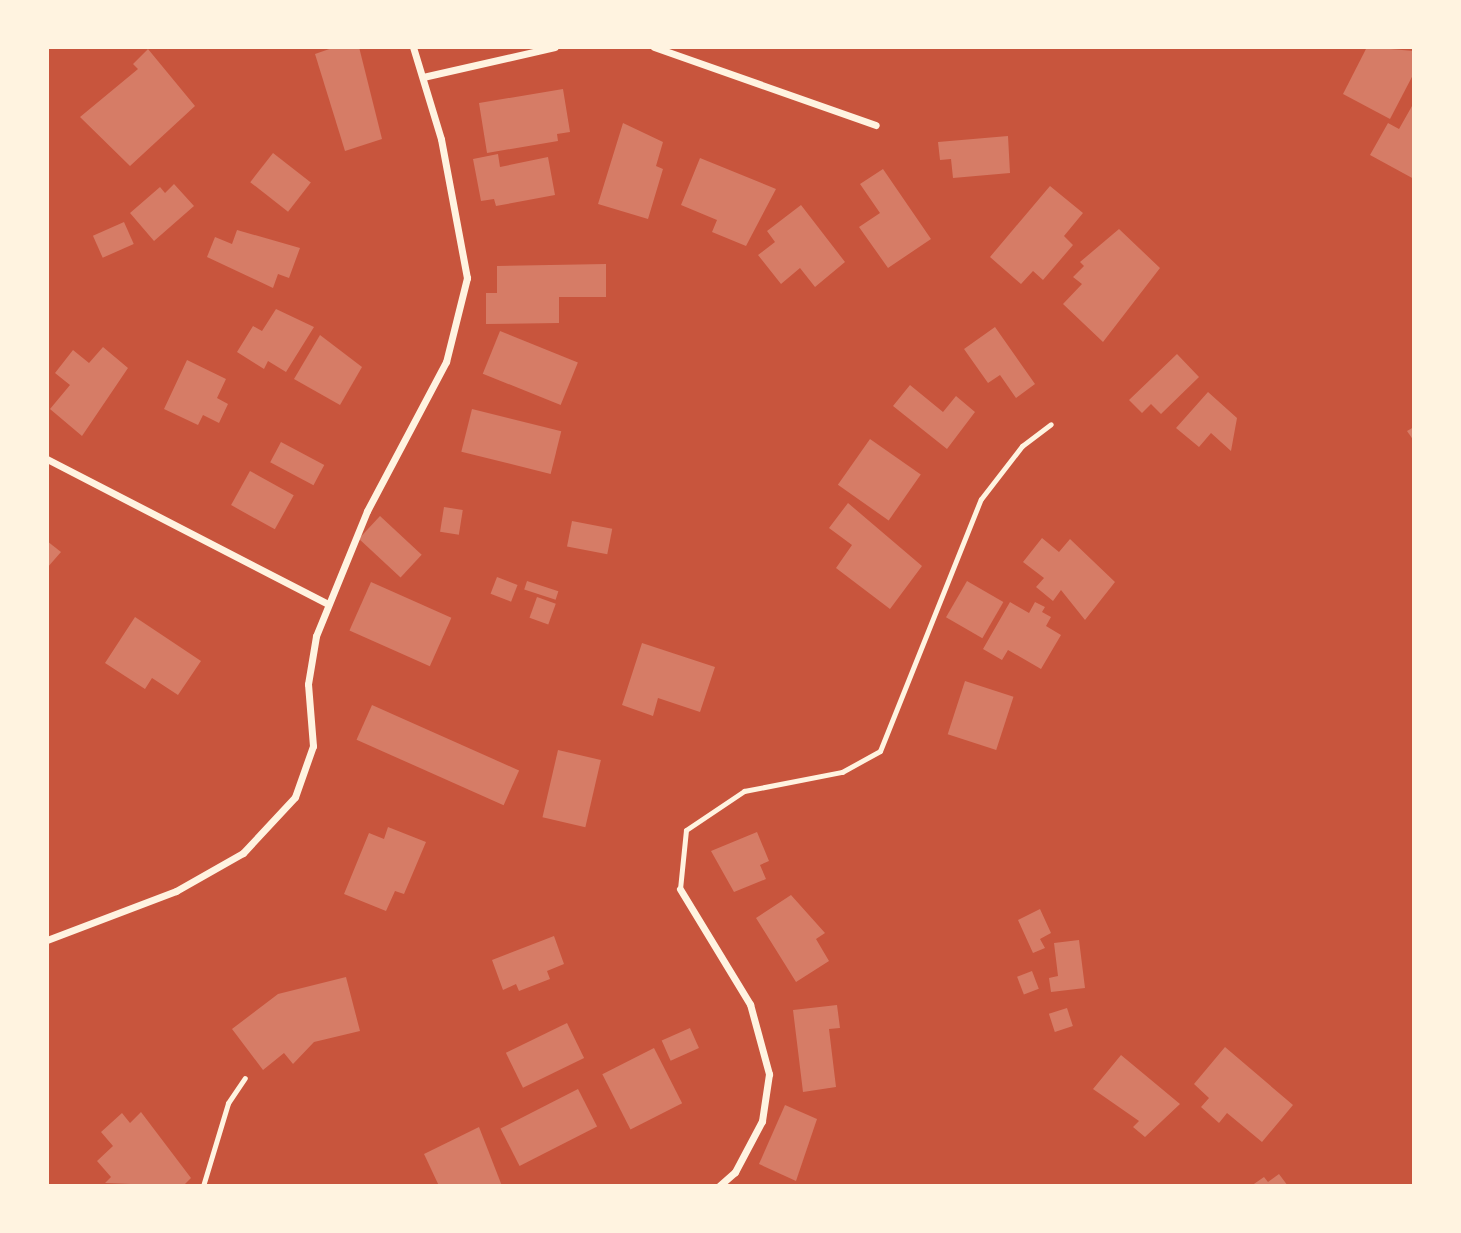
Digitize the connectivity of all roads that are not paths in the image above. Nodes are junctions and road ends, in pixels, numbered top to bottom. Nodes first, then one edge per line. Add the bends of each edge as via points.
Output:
1 (413, 47) edge
2 (555, 47) edge
3 (654, 47) edge
4 (423, 77) junction
5 (876, 125) dead end
6 (1051, 424) dead end
7 (47, 459) edge
8 (328, 604) junction
9 (680, 889) joint
10 (47, 940) edge
11 (245, 1078) dead end
12 (203, 1186) edge
13 (719, 1186) edge

1 - 4 street
2 - 4 street
3 - 5 street
4 - 8 street via 467,278 458,326
6 - 9 lane via 1022,446 981,499 880,751 842,772 744,791 686,830
7 - 8 street
8 - 10 street via 308,684 313,746 295,796 280,818 243,853 176,891
9 - 13 street via 750,1004 769,1074 762,1121 735,1172
11 - 12 lane via 228,1103

